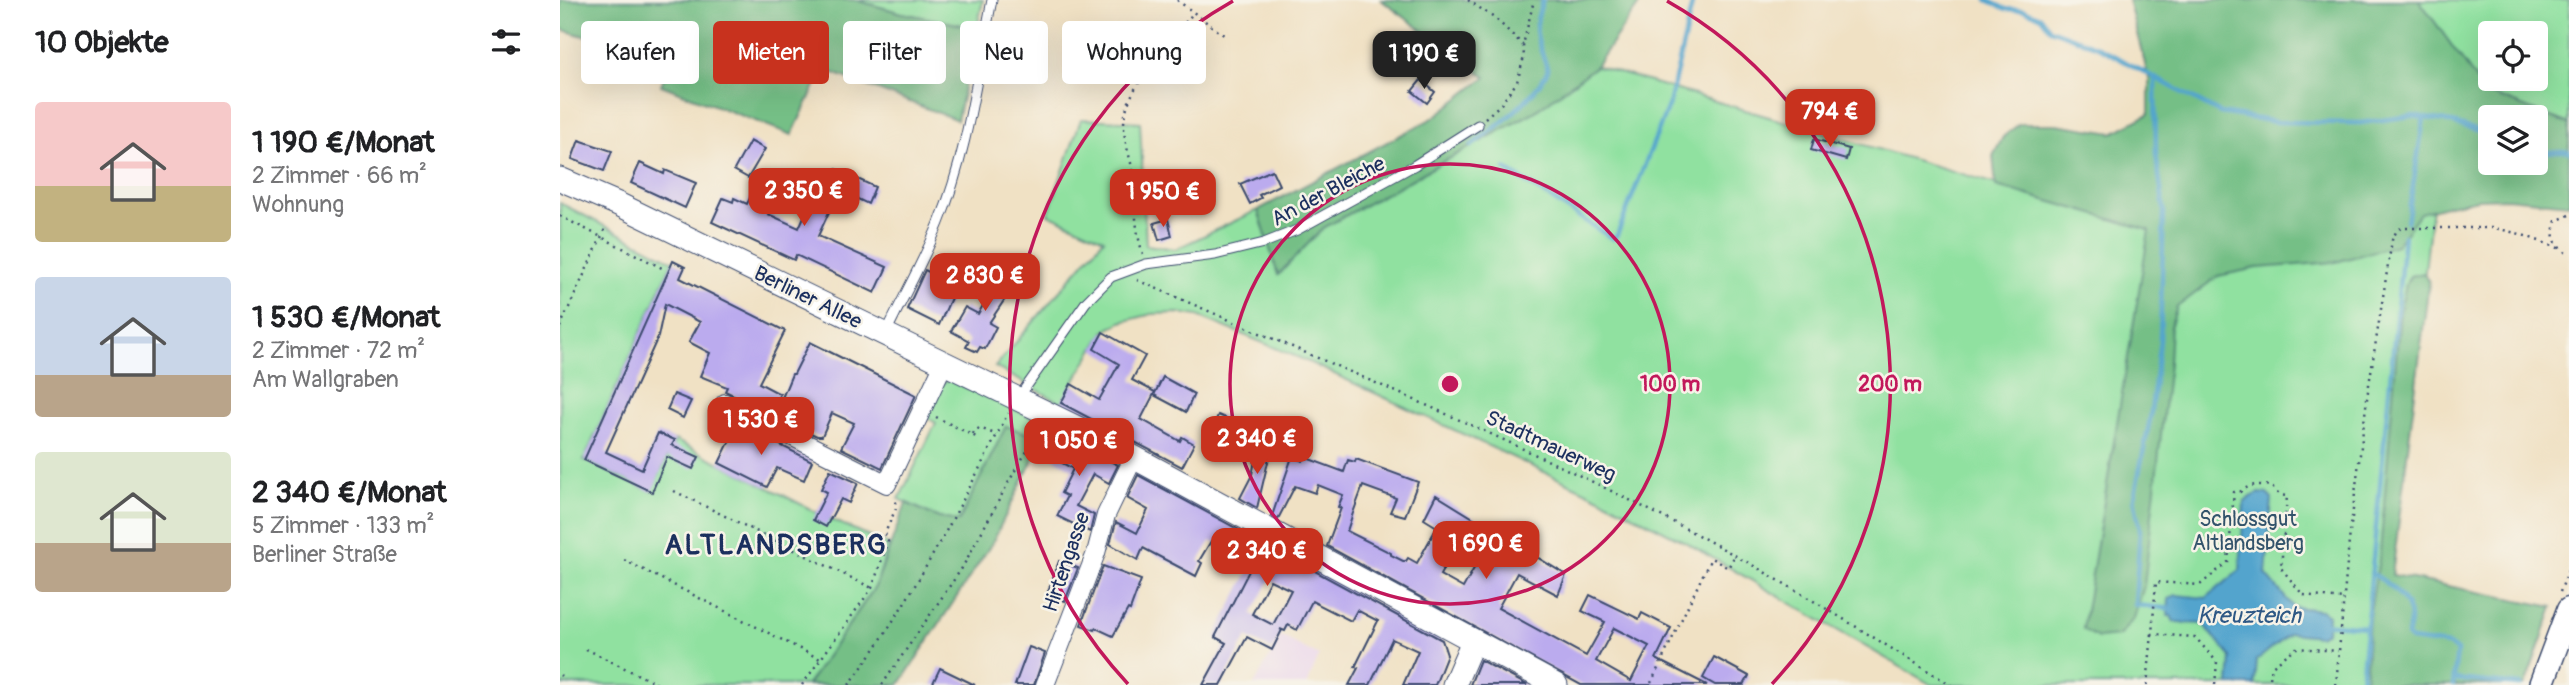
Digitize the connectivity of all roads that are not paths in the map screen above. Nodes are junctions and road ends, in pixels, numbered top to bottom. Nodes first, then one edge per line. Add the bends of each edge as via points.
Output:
1 (992, 0) edge
2 (1478, 125) road end
3 (560, 179) edge
4 (885, 334) junction
5 (944, 363) junction
6 (1015, 402) junction
7 (724, 403) dead end
8 (1134, 457) junction
9 (2569, 610) edge
10 (1473, 640) junction
11 (1045, 685) edge
12 (1454, 685) edge
13 (1556, 685) edge
14 (2541, 685) edge

1 - 4 lane via 950,191 939,224
2 - 6 lane, An der Bleiche via 1297,230 1215,255 1146,264 1119,273 1086,302
3 - 4 street, Berliner Allee
4 - 5 street, Berliner Allee
5 - 6 street, Berliner Allee
5 - 7 street via 887,484
6 - 8 street, Berliner Allee via 1048,423
8 - 10 street, Berliner Allee
8 - 11 street, Hirtengasse via 1106,515
9 - 14 main road
10 - 12 street
10 - 13 street, Berliner Allee

